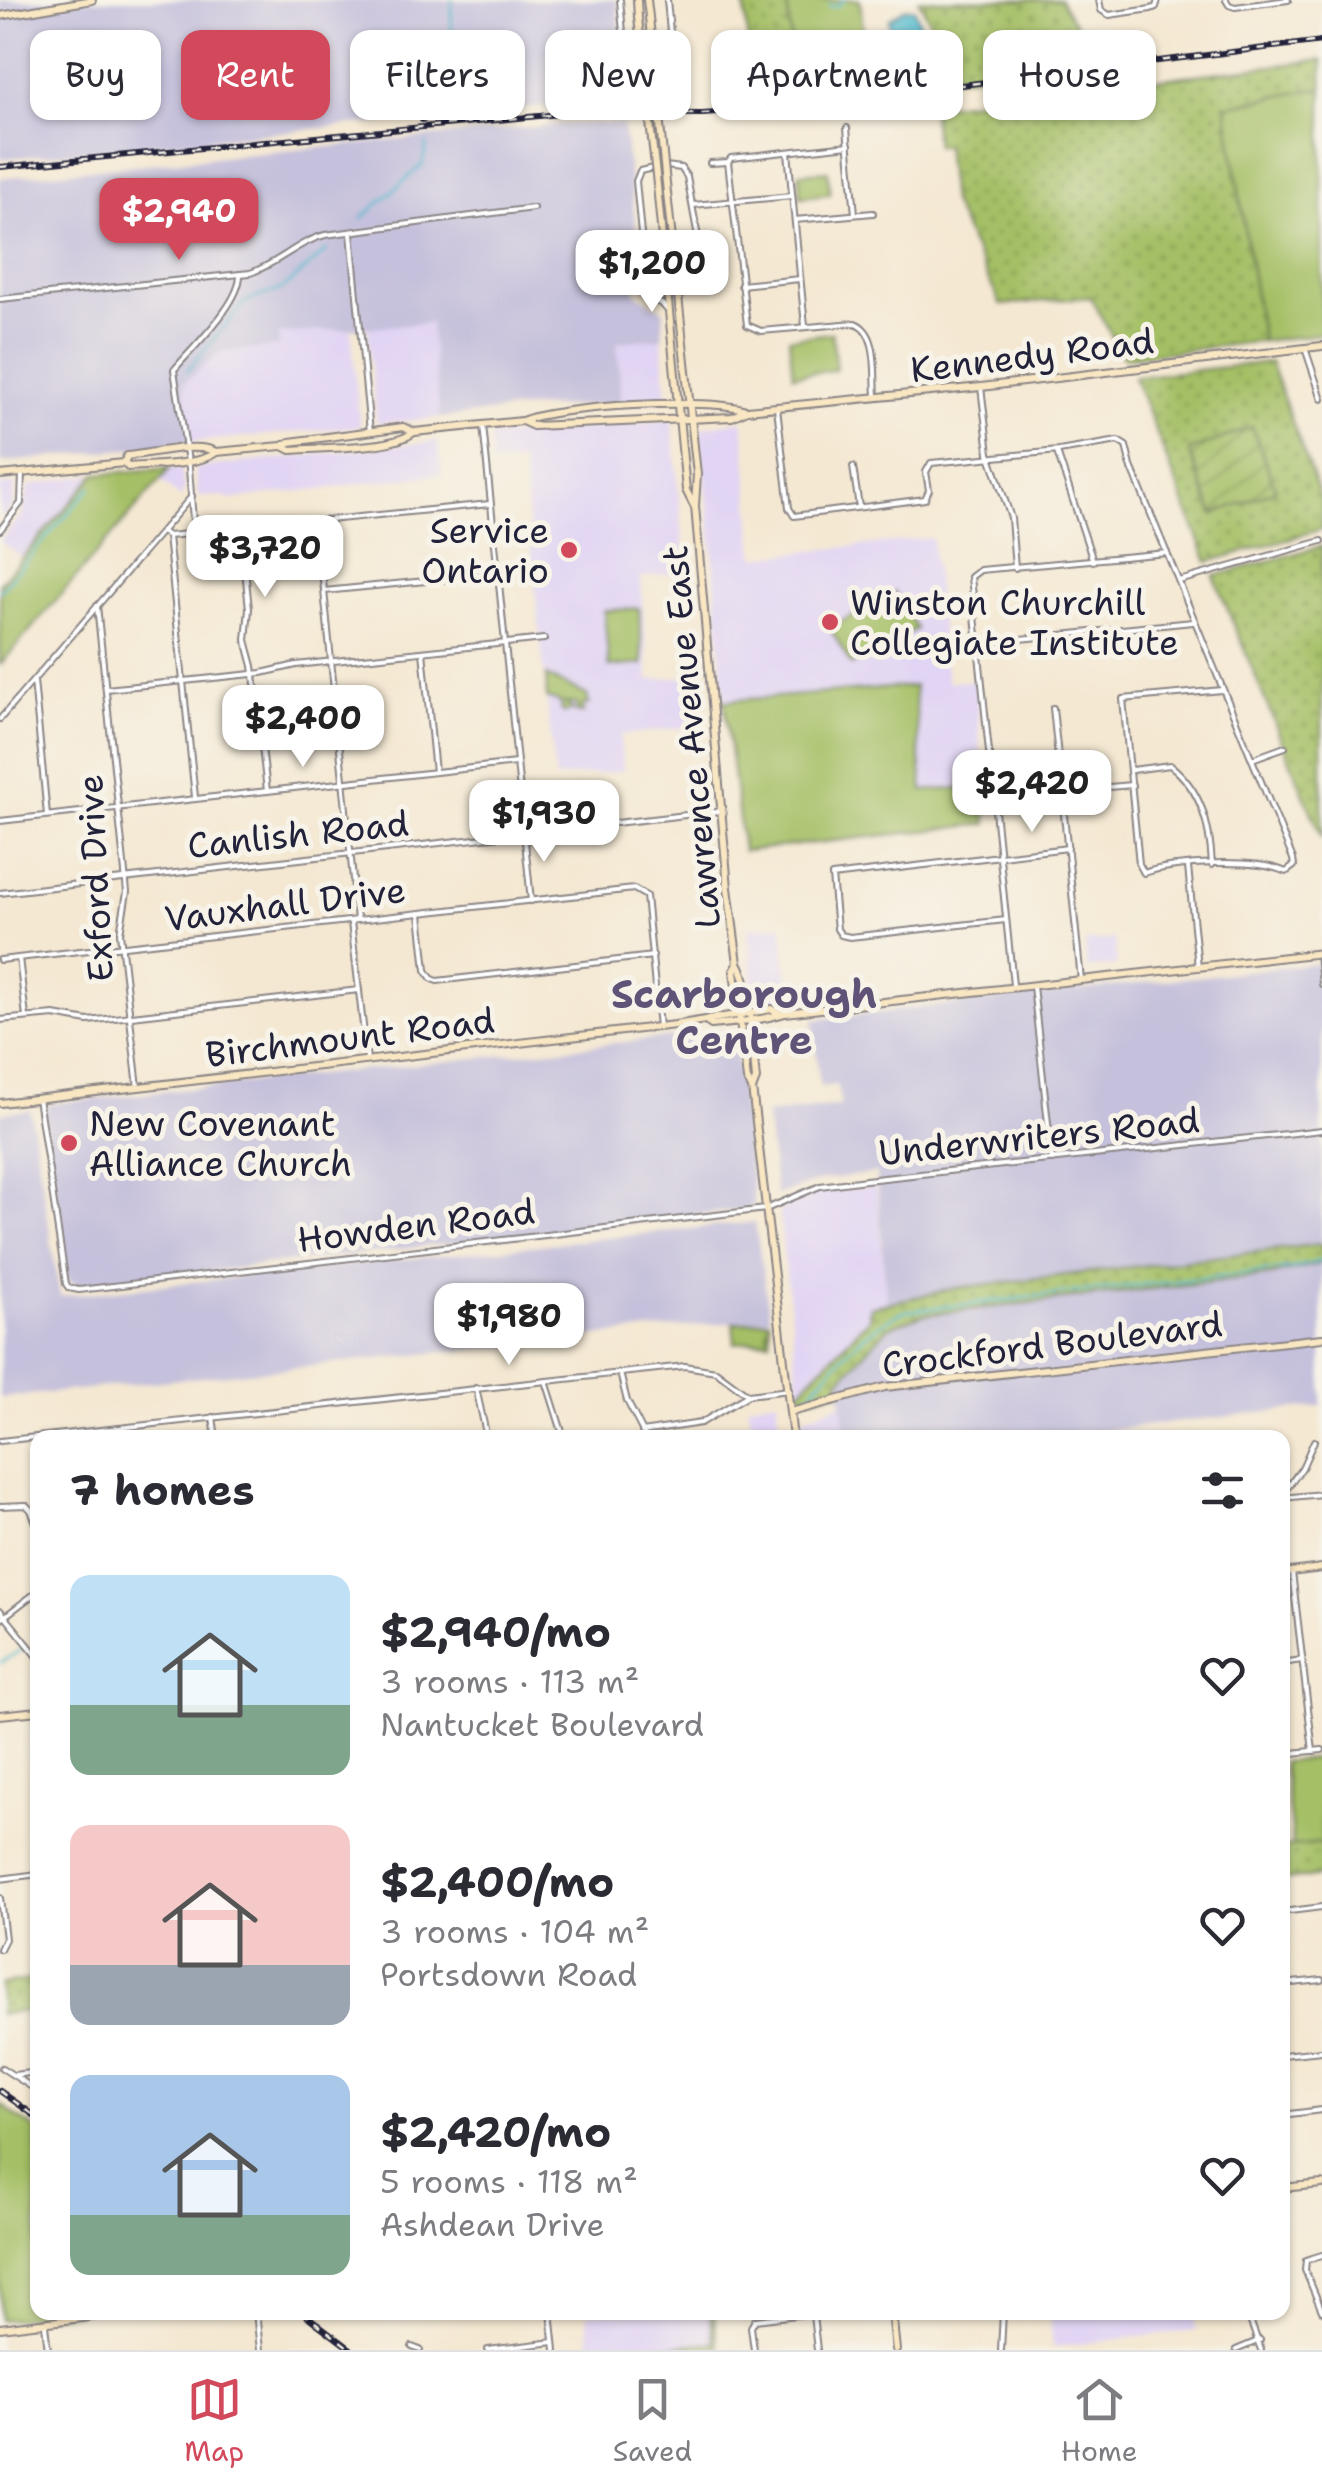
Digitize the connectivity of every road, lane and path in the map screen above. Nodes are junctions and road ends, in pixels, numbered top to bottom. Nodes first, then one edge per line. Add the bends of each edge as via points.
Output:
1 (92, 0) edge
2 (620, 0) edge
3 (637, 0) edge
4 (647, 0) edge
5 (667, 0) edge
6 (1099, 0) edge
7 (1158, 0) edge
8 (1226, 0) edge
9 (1288, 0) edge
10 (0, 16) edge
11 (847, 128) dead end
12 (849, 145) junction
13 (788, 152) junction
14 (728, 162) junction
15 (710, 163) dead end
16 (792, 196) junction
17 (732, 202) junction
18 (693, 206) junction
19 (533, 208) dead end
20 (873, 212) dead end
21 (855, 214) junction
22 (795, 220) junction
23 (351, 233) junction
24 (674, 252) junction
25 (698, 255) junction
26 (240, 274) junction
27 (800, 279) junction
28 (666, 285) junction
29 (741, 285) junction
30 (678, 289) junction
31 (643, 296) junction
32 (0, 299) edge
33 (670, 314) junction
34 (805, 327) junction
35 (1322, 346) edge
36 (1305, 348) junction
37 (981, 386) junction
38 (876, 398) junction
39 (1322, 399) edge
40 (684, 405) junction
41 (777, 408) junction
42 (747, 410) junction
43 (680, 418) junction
44 (690, 418) junction
45 (712, 418) junction
46 (522, 422) junction
47 (483, 425) junction
48 (692, 431) junction
49 (370, 432) junction
50 (414, 432) junction
51 (371, 443) junction
52 (282, 446) junction
53 (185, 449) junction
54 (1057, 451) junction
55 (216, 452) junction
56 (990, 457) junction
57 (188, 461) junction
58 (124, 463) junction
59 (853, 467) dead end
60 (22, 473) junction
61 (0, 475) edge
62 (192, 496) junction
63 (490, 504) junction
64 (694, 506) junction
65 (859, 507) junction
66 (317, 521) junction
67 (240, 529) junction
68 (0, 530) edge
69 (162, 532) junction
70 (194, 534) junction
71 (168, 536) junction
72 (1322, 540) edge
73 (1167, 553) junction
74 (1093, 561) junction
75 (1016, 568) junction
76 (497, 574) junction
77 (1179, 581) junction
78 (324, 591) junction
79 (98, 606) junction
80 (1194, 622) junction
81 (544, 639) dead end
82 (504, 644) junction
83 (979, 644) junction
84 (422, 652) junction
85 (331, 662) junction
86 (254, 674) junction
87 (183, 680) junction
88 (34, 681) junction
89 (106, 689) junction
90 (1222, 690) junction
91 (1054, 708) dead end
92 (0, 719) edge
93 (1285, 747) dead end
94 (1252, 759) junction
95 (516, 762) junction
96 (1132, 770) junction
97 (435, 772) junction
98 (343, 782) junction
99 (1133, 785) junction
100 (266, 791) junction
101 (1062, 792) junction
102 (195, 799) junction
103 (118, 808) junction
104 (721, 811) junction
105 (48, 816) junction
106 (0, 821) edge
107 (523, 833) junction
108 (1068, 848) junction
109 (350, 853) junction
110 (1000, 856) junction
111 (1212, 865) junction
112 (1188, 867) junction
113 (126, 878) junction
114 (0, 893) edge
115 (531, 901) junction
116 (420, 914) junction
117 (1006, 920) junction
118 (354, 922) junction
119 (122, 948) junction
120 (1320, 954) edge
121 (653, 956) junction
122 (20, 958) junction
123 (0, 960) edge
124 (1198, 967) junction
125 (1081, 980) junction
126 (1322, 984) edge
127 (1033, 986) junction
128 (1013, 988) junction
129 (359, 990) junction
130 (129, 1016) junction
131 (26, 1017) junction
132 (744, 1017) junction
133 (0, 1020) edge
134 (660, 1026) junction
135 (367, 1060) junction
136 (138, 1087) junction
137 (38, 1098) junction
138 (0, 1103) edge
139 (1322, 1130) edge
140 (1052, 1160) junction
141 (766, 1209) junction
142 (1322, 1338) edge
143 (620, 1373) junction
144 (546, 1381) junction
145 (476, 1388) junction
146 (789, 1390) junction
147 (748, 1395) junction
148 (790, 1412) junction
149 (214, 1417) junction
150 (98, 1430) edge
151 (215, 1430) edge
152 (485, 1430) edge
153 (561, 1430) edge
154 (642, 1430) edge
155 (668, 1430) edge
156 (792, 1430) edge
157 (30, 1438) edge
158 (0, 1441) edge
159 (1314, 1441) dead end
160 (1290, 1485) edge
161 (1322, 1494) edge
162 (1290, 1496) edge
163 (0, 1506) edge
164 (30, 1509) edge
165 (1322, 1568) edge
166 (1292, 1572) joint
167 (30, 1596) edge
168 (0, 1610) edge
169 (3, 1618) edge
170 (30, 1648) edge
171 (1302, 1660) junction
172 (1290, 1661) edge
173 (30, 1712) edge
174 (0, 1715) edge
175 (1322, 1750) edge
176 (1313, 1751) junction
177 (1290, 1753) edge
178 (30, 1875) edge
179 (0, 1879) edge
180 (0, 1898) edge
181 (1322, 1907) edge
182 (1290, 1911) edge
183 (0, 1949) edge
184 (1322, 1980) edge
185 (1290, 1983) edge
186 (1322, 2050) edge
187 (1290, 2054) edge
188 (2, 2068) dead end
189 (30, 2073) edge
190 (14, 2075) junction
191 (30, 2086) edge
192 (1322, 2110) edge
193 (1290, 2114) edge
194 (1322, 2184) edge
195 (1290, 2187) edge
196 (1322, 2255) edge
197 (1322, 2311) edge
198 (68, 2320) edge
199 (257, 2320) edge
200 (552, 2320) edge
201 (754, 2320) edge
202 (813, 2320) edge
203 (893, 2320) edge
204 (1003, 2320) edge
205 (1251, 2320) edge
206 (44, 2323) junction
207 (0, 2328) edge
208 (1260, 2340) junction
209 (554, 2342) junction
210 (412, 2348) dead end
211 (48, 2350) edge
212 (260, 2350) edge
213 (420, 2350) edge
214 (488, 2350) edge
215 (554, 2350) edge
216 (754, 2350) edge
217 (817, 2350) edge
218 (896, 2350) edge
219 (1002, 2350) edge
220 (1236, 2350) edge
221 (1261, 2350) edge

1 - 10 main road
2 - 5 street via 628,86 642,96 665,94 674,84
3 - 28 main road, Lawrence Avenue East, bridge
4 - 24 main road, Lawrence Avenue East, bridge
6 - 7 street via 1109,15 1151,9
8 - 9 street via 1235,7
11 - 12 street
12 - 13 street
12 - 21 street
13 - 14 street
13 - 16 street
14 - 15 street
14 - 17 street
16 - 17 street
16 - 22 street
17 - 18 street
17 - 29 street
18 - 25 street
18 - 31 street via 681,168 649,167 638,174
19 - 23 street
20 - 21 street
21 - 22 street
22 - 27 street
23 - 26 street via 318,236 266,269
23 - 49 street
24 - 25 street
24 - 30 main road, Lawrence Avenue East
25 - 30 street via 682,271
26 - 32 street
26 - 53 street via 233,299 174,370
27 - 29 street
27 - 34 street
28 - 31 street via 656,296
28 - 33 main road, Lawrence Avenue East
29 - 34 street via 751,328
30 - 40 main road, Lawrence Avenue East
31 - 33 street
33 - 40 main road, Lawrence Avenue East
34 - 38 street via 855,323 868,329
35 - 36 main road, Kennedy Road
36 - 37 main road, Kennedy Road
36 - 39 street
37 - 38 main road, Kennedy Road
37 - 56 street
38 - 41 main road, Kennedy Road
40 - 42 main road, Kennedy Road
40 - 43 main road, Lawrence Avenue East
40 - 44 main road, Lawrence Avenue East
40 - 46 main road, Kennedy Road via 586,410
41 - 42 main road, Kennedy Road
41 - 65 street via 792,516
42 - 45 main road, Kennedy Road
43 - 44 main road, Kennedy Road
43 - 46 main road, Kennedy Road
43 - 64 main road, Lawrence Avenue East via 686,490
44 - 45 main road, Kennedy Road
44 - 48 main road, Lawrence Avenue East
45 - 48 main road
46 - 47 main road, Kennedy Road
47 - 50 main road, Kennedy Road
47 - 63 street
48 - 64 main road, Lawrence Avenue East
49 - 50 main road, Kennedy Road
49 - 51 main road
49 - 52 main road, Kennedy Road
50 - 51 main road, Kennedy Road via 405,440
51 - 52 main road, Kennedy Road
52 - 55 main road, Kennedy Road
53 - 55 main road, Kennedy Road
53 - 57 street
53 - 58 main road, Kennedy Road via 127,456
54 - 56 street
54 - 73 street via 1123,442
54 - 74 street
55 - 57 main road, Kennedy Road
56 - 65 street via 931,463 925,499
56 - 75 street via 1010,518
57 - 58 main road, Kennedy Road
57 - 62 street
58 - 60 main road, Kennedy Road
59 - 65 street
60 - 61 main road, Kennedy Road
60 - 68 street via 20,503
62 - 69 street
62 - 70 street
63 - 66 street
63 - 76 street
64 - 104 main road, Lawrence Avenue East
66 - 67 street
66 - 78 street
67 - 70 street
67 - 86 street
69 - 71 street
69 - 79 street
70 - 71 street
71 - 87 street
72 - 77 street
73 - 74 street
73 - 77 street
74 - 75 street
75 - 83 street via 974,573
76 - 78 street
76 - 82 street
77 - 80 street
78 - 85 street
79 - 88 street
79 - 89 street, Exford Drive
80 - 83 street
80 - 90 street
81 - 82 street
82 - 84 street
82 - 95 street
83 - 110 street
84 - 85 street
84 - 97 street
85 - 86 street
85 - 98 street
86 - 87 street
86 - 100 street
87 - 89 street
87 - 102 street
88 - 92 street
88 - 105 street
89 - 103 street, Exford Drive
90 - 94 street
90 - 96 street via 1125,697
91 - 101 street
93 - 94 street
94 - 111 street via 1294,866 1286,872
95 - 97 street
95 - 107 street
96 - 99 street
96 - 111 street via 1170,766 1184,776 1209,827
97 - 98 street
98 - 100 street
98 - 109 street
99 - 101 street
99 - 112 street via 1141,872
100 - 102 street
101 - 108 street
102 - 103 street
103 - 105 street
103 - 113 street, Exford Drive
104 - 107 street, Canlish Road
104 - 132 main road, Lawrence Avenue East via 744,971
105 - 106 street
107 - 109 street, Canlish Road
107 - 115 street
108 - 110 street
108 - 125 street
109 - 113 street, Canlish Road
109 - 118 street
110 - 117 street
110 - 117 street via 834,874 832,893 836,929 850,937
111 - 112 street
112 - 124 street
113 - 114 street, Canlish Road
113 - 119 street, Exford Drive
115 - 116 street, Vauxhall Drive
115 - 121 street, Vauxhall Drive via 634,889 646,896
116 - 118 street, Vauxhall Drive
116 - 121 street via 426,970 438,981
117 - 128 street
118 - 119 street, Vauxhall Drive
118 - 129 street
119 - 122 street, Vauxhall Drive
119 - 130 street, Exford Drive
120 - 124 main road, Birchmount Road
120 - 126 street
121 - 134 street
122 - 123 street, Vauxhall Drive
122 - 131 street
124 - 125 main road, Birchmount Road
125 - 127 main road, Birchmount Road
127 - 128 main road, Birchmount Road
127 - 140 street
128 - 132 main road, Birchmount Road
129 - 130 street
129 - 135 street
130 - 131 street via 82,1022 54,1014
130 - 136 street, Exford Drive
131 - 133 street
132 - 134 main road, Birchmount Road
132 - 141 main road, Lawrence Avenue East
134 - 135 main road, Birchmount Road
135 - 136 main road, Birchmount Road
136 - 137 main road, Birchmount Road
137 - 138 main road, Birchmount Road
137 - 141 street, Howden Road via 72,1289
139 - 140 street, Underwriters Road
140 - 141 street, Underwriters Road via 820,1186
141 - 146 main road, Lawrence Avenue East
142 - 148 main road, Crockford Boulevard via 886,1387
143 - 144 street
143 - 147 street via 698,1366
143 - 154 street
144 - 145 street
144 - 153 street
145 - 149 street
145 - 152 street
146 - 147 street
146 - 148 main road, Lawrence Avenue East
147 - 155 street via 701,1423
148 - 156 main road, Lawrence Avenue East
149 - 150 street
149 - 151 street
157 - 158 street
159 - 160 street
161 - 162 street
163 - 164 street
165 - 166 main road
166 - 171 street
167 - 169 street
168 - 169 street
169 - 170 street
171 - 172 street
171 - 176 street
173 - 174 main road
175 - 176 street
176 - 177 street
178 - 179 street
180 - 183 street
181 - 182 street
184 - 185 street
186 - 187 street
188 - 190 street
189 - 190 street
190 - 191 street
192 - 193 street
194 - 195 main road
196 - 197 street via 1306,2260 1305,2270
198 - 206 main road
199 - 212 street
200 - 209 street
201 - 216 street
202 - 217 street
203 - 218 main road
204 - 219 street
205 - 208 street
206 - 207 main road
206 - 211 street
208 - 220 street
208 - 221 street
209 - 214 street
209 - 215 street
210 - 213 street

